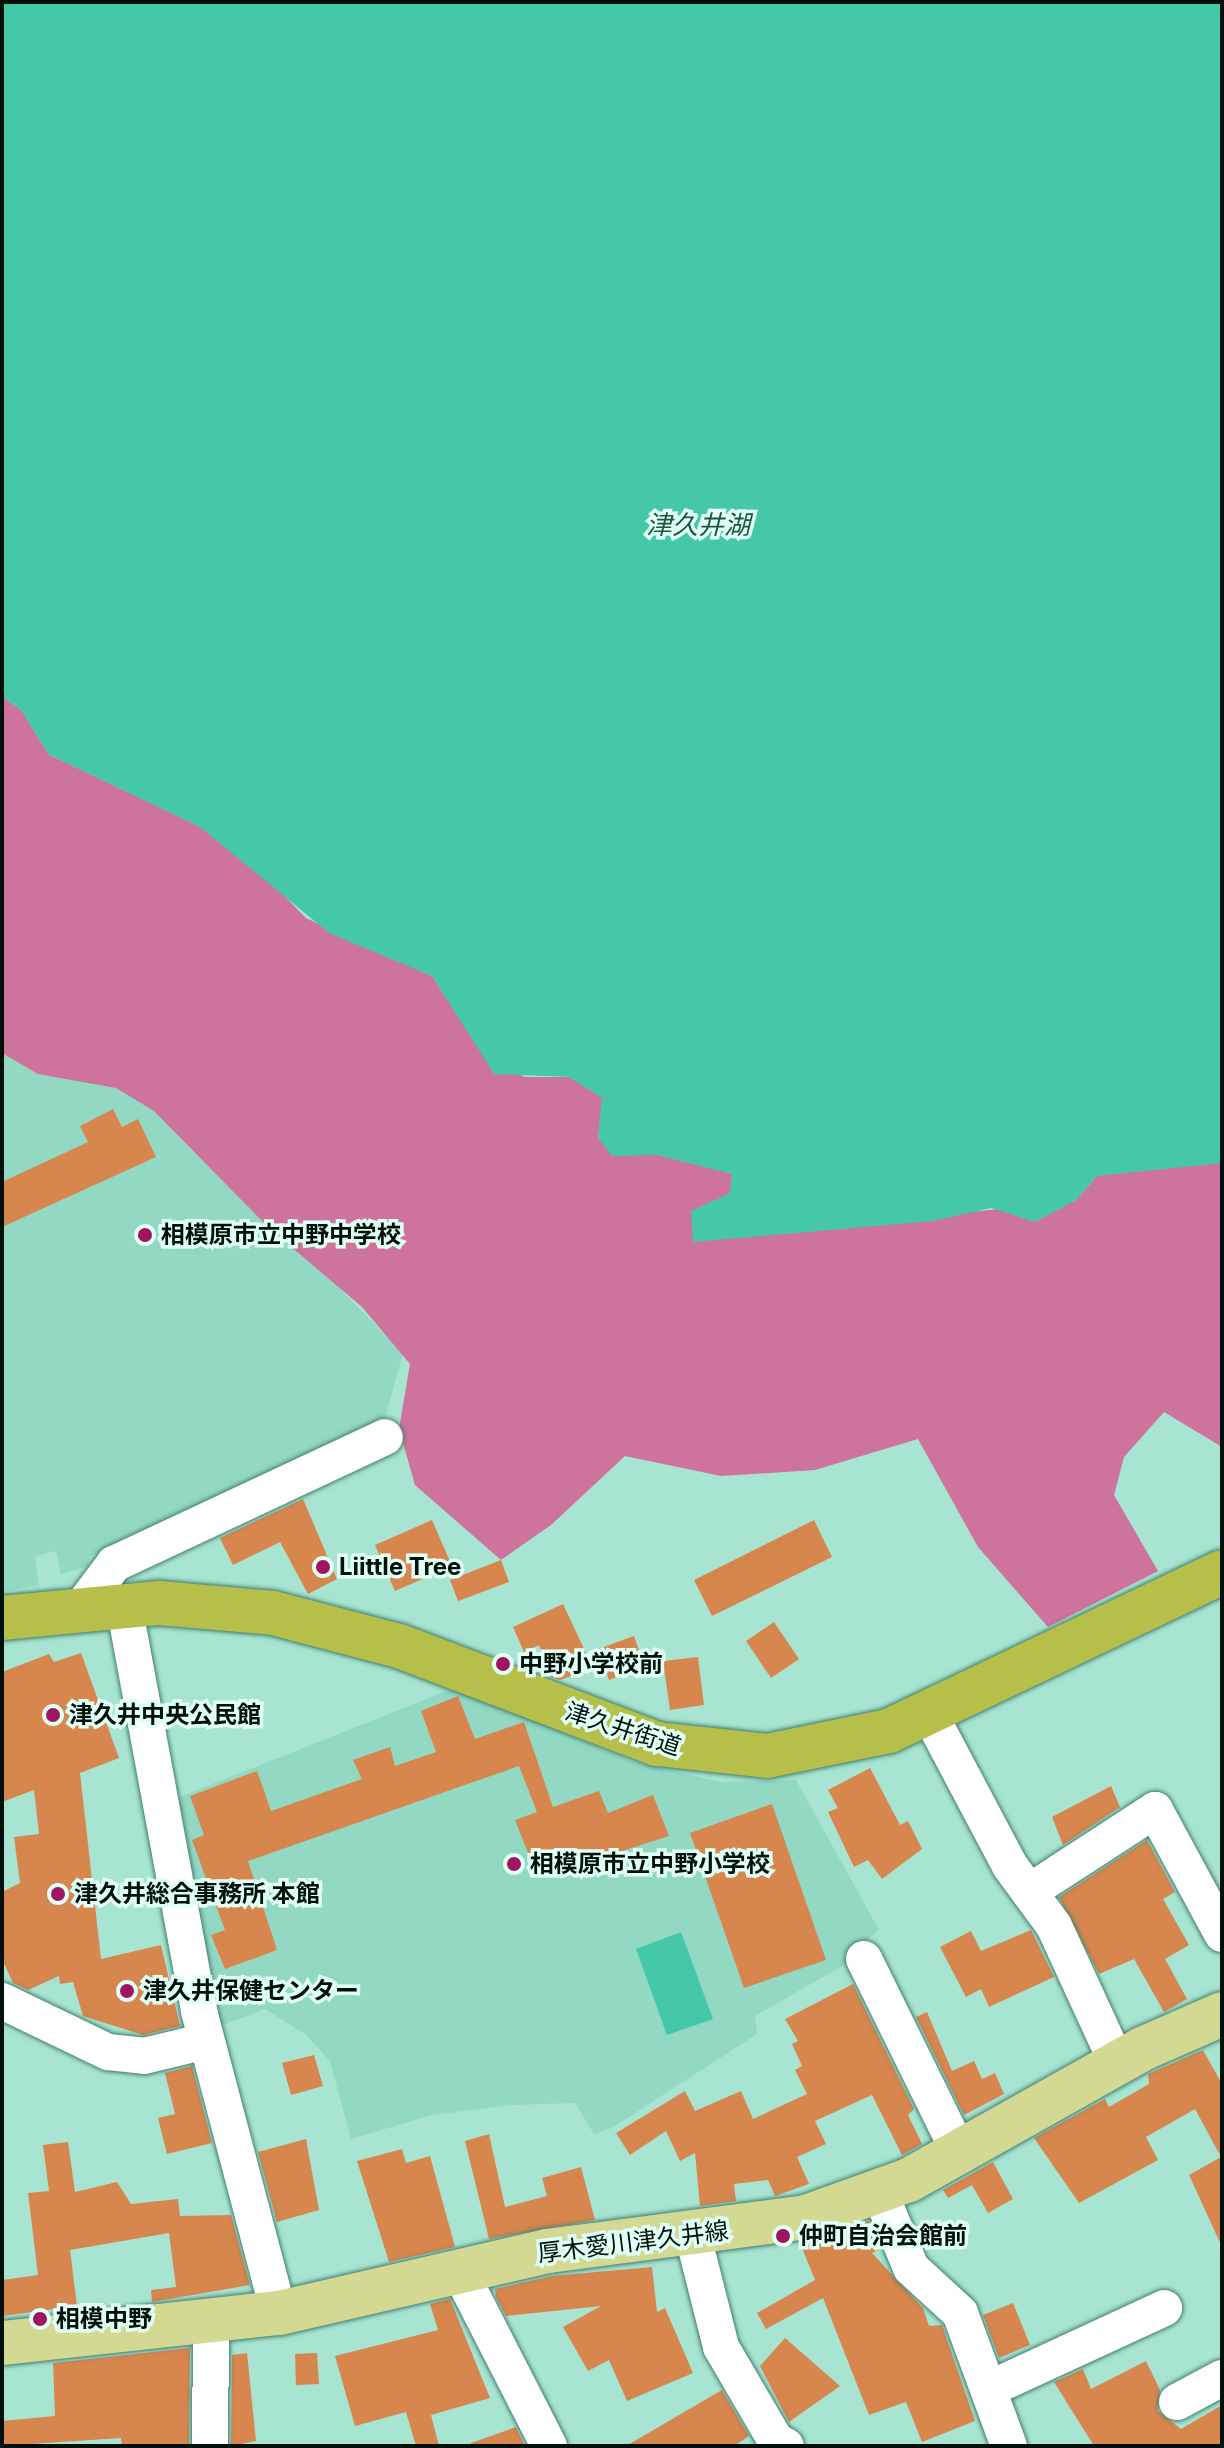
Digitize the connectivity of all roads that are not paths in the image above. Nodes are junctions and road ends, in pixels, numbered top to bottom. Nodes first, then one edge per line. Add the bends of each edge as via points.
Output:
1 (385, 1437) dead end
2 (1222, 1572) edge
3 (124, 1605) junction
4 (81, 1608) junction
5 (2, 1618) edge
6 (929, 1713) junction
7 (1032, 1890) junction
8 (1222, 1934) edge
9 (864, 1959) dead end
10 (2, 2001) edge
11 (1222, 2014) edge
12 (206, 2041) junction
13 (1117, 2063) junction
14 (959, 2152) junction
15 (880, 2193) junction
16 (692, 2232) junction
17 (460, 2272) junction
18 (1164, 2308) dead end
19 (279, 2313) junction
20 (211, 2324) junction
21 (2, 2343) edge
22 (1222, 2378) edge
23 (989, 2389) junction
24 (1177, 2402) dead end
25 (210, 2446) edge
26 (549, 2446) edge
27 (786, 2446) edge
28 (1009, 2446) edge

1 - 4 street via 114,1564
2 - 6 highway, 津久井街道
3 - 4 highway, 津久井街道
3 - 6 highway, 津久井街道 via 228,1607 344,1629 625,1734 707,1753 814,1751
3 - 12 street
4 - 5 highway, 津久井街道
6 - 7 street via 1010,1866
7 - 8 street via 1155,1810
7 - 13 street
9 - 14 street
10 - 12 street via 108,2052 144,2056
11 - 13 main road, 厚木愛川津久井線
12 - 19 street
13 - 14 main road, 厚木愛川津久井線
14 - 15 main road, 厚木愛川津久井線
15 - 16 main road, 厚木愛川津久井線 via 806,2217
15 - 23 street via 911,2268 960,2313
16 - 17 main road, 厚木愛川津久井線 via 548,2251
16 - 27 street via 721,2347 776,2441
17 - 19 main road, 厚木愛川津久井線
17 - 26 street
18 - 23 street
19 - 20 main road, 厚木愛川津久井線
20 - 21 main road, 厚木愛川津久井線
20 - 25 street
22 - 24 street
23 - 28 street

